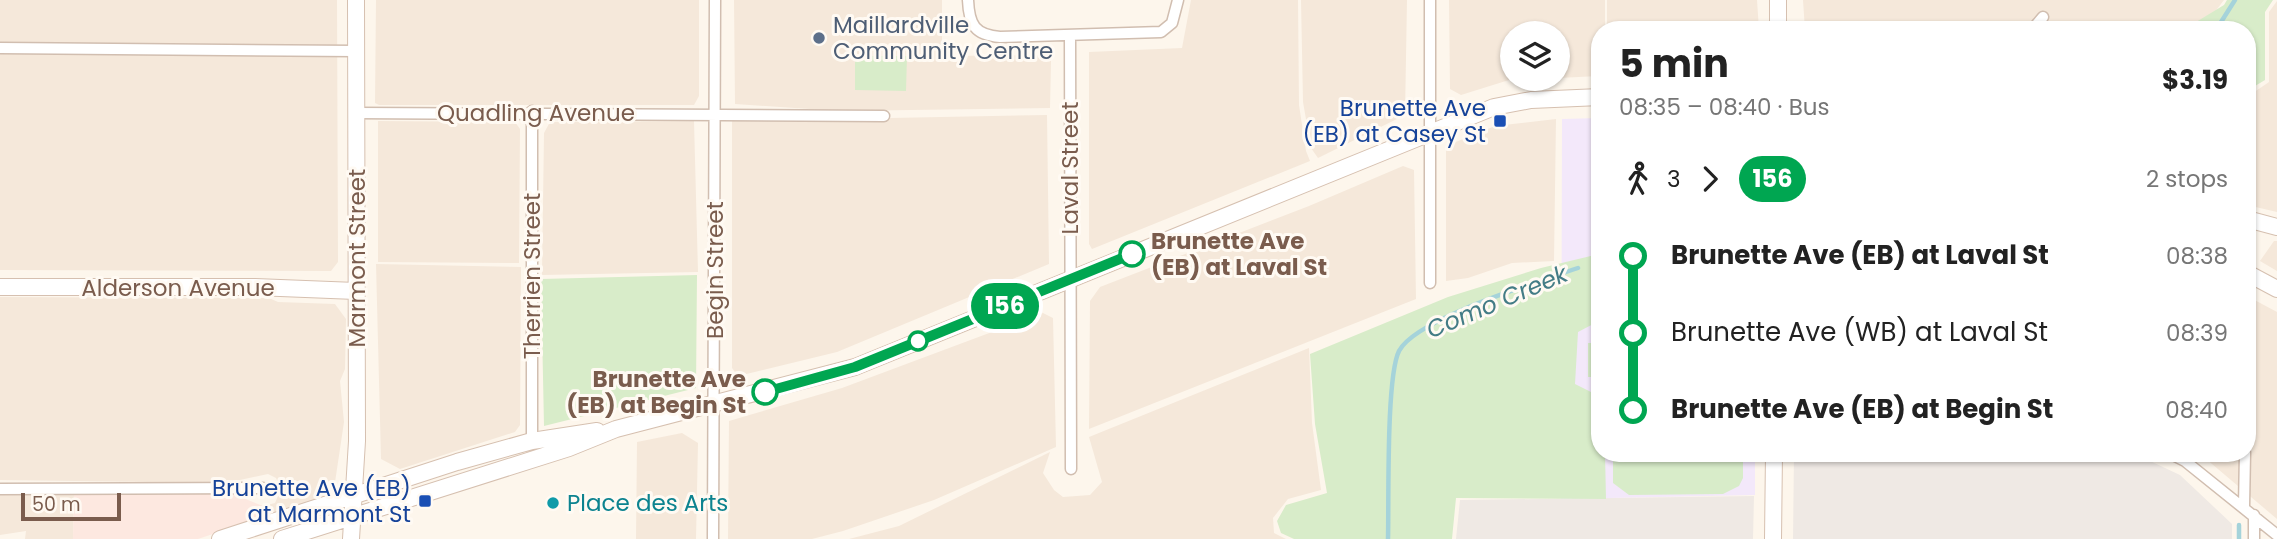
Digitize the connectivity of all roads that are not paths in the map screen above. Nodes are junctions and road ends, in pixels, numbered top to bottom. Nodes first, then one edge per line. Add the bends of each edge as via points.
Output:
1 (355, 0) edge
2 (715, 0) edge
3 (968, 0) edge
4 (1178, 0) edge
5 (1430, 0) edge
6 (1778, 0) edge
7 (2043, 17) dead end
8 (1778, 21) edge
9 (2040, 21) edge
10 (1070, 35) junction
11 (0, 48) edge
12 (356, 51) junction
13 (1591, 98) edge
14 (532, 111) junction
15 (356, 113) junction
16 (715, 114) junction
17 (884, 116) dead end
18 (1429, 133) junction
19 (2256, 223) edge
20 (2277, 227) edge
21 (2256, 277) edge
22 (1069, 279) junction
23 (1430, 283) dead end
24 (0, 287) edge
25 (2277, 289) edge
26 (356, 291) junction
27 (715, 405) junction
28 (617, 429) junction
29 (532, 441) junction
30 (1774, 462) edge
31 (2186, 462) edge
32 (2245, 462) edge
33 (1071, 470) dead end
34 (263, 488) dead end
35 (0, 489) edge
36 (354, 494) junction
37 (2244, 506) junction
38 (2255, 515) junction
39 (352, 516) junction
40 (2277, 535) edge
41 (220, 539) edge
42 (282, 539) edge
43 (351, 539) edge
44 (713, 539) edge
45 (1773, 539) edge
46 (2254, 539) edge

1 - 12 main road, Marmont Street
2 - 16 street, Begin Street
3 - 10 street via 970,22 986,36
4 - 10 street via 1172,23 1161,32
5 - 18 street
6 - 8 main road
7 - 9 street
10 - 22 street, Laval Street
11 - 12 street
12 - 15 main road, Marmont Street
13 - 18 main road via 1508,103
14 - 15 street, Quadling Avenue
14 - 16 street, Quadling Avenue
14 - 29 street, Therrien Street
15 - 26 main road, Marmont Street
16 - 17 street, Quadling Avenue
16 - 27 street, Begin Street
18 - 22 main road
18 - 23 street
19 - 20 main road
21 - 25 main road
22 - 27 main road via 846,370
22 - 33 street, Laval Street
24 - 26 main road, Alderson Avenue
26 - 36 main road, Marmont Street
27 - 28 main road
27 - 44 street, Begin Street
28 - 29 main road
28 - 39 main road
29 - 36 main road
30 - 45 main road
31 - 37 street
32 - 37 street
34 - 35 street
36 - 39 main road, Marmont Street
36 - 41 main road
37 - 38 street
38 - 40 street
38 - 46 street
39 - 42 main road
39 - 43 main road, Marmont Street

